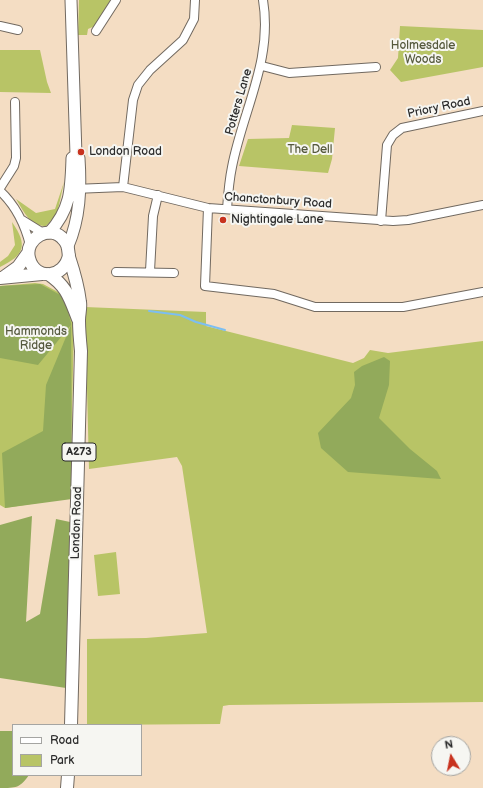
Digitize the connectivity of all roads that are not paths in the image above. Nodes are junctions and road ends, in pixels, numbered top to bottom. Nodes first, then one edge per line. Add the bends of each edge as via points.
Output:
1 (71, 0) edge
2 (116, 0) edge
3 (195, 0) edge
4 (263, 0) edge
5 (0, 26) edge
6 (18, 30) dead end
7 (95, 33) dead end
8 (262, 66) junction
9 (376, 67) dead end
10 (15, 102) dead end
11 (483, 111) edge
12 (123, 187) junction
13 (76, 189) junction
14 (0, 190) edge
15 (158, 195) junction
16 (483, 205) edge
17 (208, 208) junction
18 (227, 209) junction
19 (20, 218) junction
20 (381, 221) junction
21 (46, 233) junction
22 (29, 249) junction
23 (68, 251) junction
24 (150, 271) junction
25 (116, 272) dead end
26 (174, 273) dead end
27 (45, 274) junction
28 (2, 278) edge
29 (483, 292) edge
30 (79, 322) junction
31 (71, 724) edge
32 (68, 776) edge
33 (67, 788) edge

1 - 13 main road via 76,155 72,158
2 - 7 street
3 - 12 street via 194,19 183,40 150,70 138,85 133,100
4 - 8 street, Potters Lane via 266,17
5 - 6 street
8 - 9 street via 289,73
8 - 18 street, Potters Lane via 232,166
10 - 14 street via 16,158
11 - 20 street, Priory Road via 402,128 393,135 387,145
12 - 13 street, Chanctonbury Road
12 - 15 street, Chanctonbury Road
13 - 21 main road via 64,212
13 - 23 main road via 74,231
14 - 19 street
15 - 17 street, Chanctonbury Road
15 - 24 street via 153,216
16 - 20 street, Chanctonbury Road via 408,220
17 - 18 street, Chanctonbury Road
17 - 29 street via 206,286 274,294 315,307 403,307
18 - 20 street, Chanctonbury Road
19 - 21 street
19 - 22 street via 27,234
21 - 22 main road via 34,239
21 - 23 main road via 60,236
22 - 27 main road, London Road / A273 via 32,266
22 - 28 main road via 18,267
23 - 27 main road via 64,268 57,273
23 - 30 main road, London Road / A273 via 80,303
24 - 25 street
24 - 26 street
27 - 28 main road
27 - 30 main road, London Road / A273 via 65,288
30 - 31 main road, London Road / A273 via 81,351
32 - 33 main road

